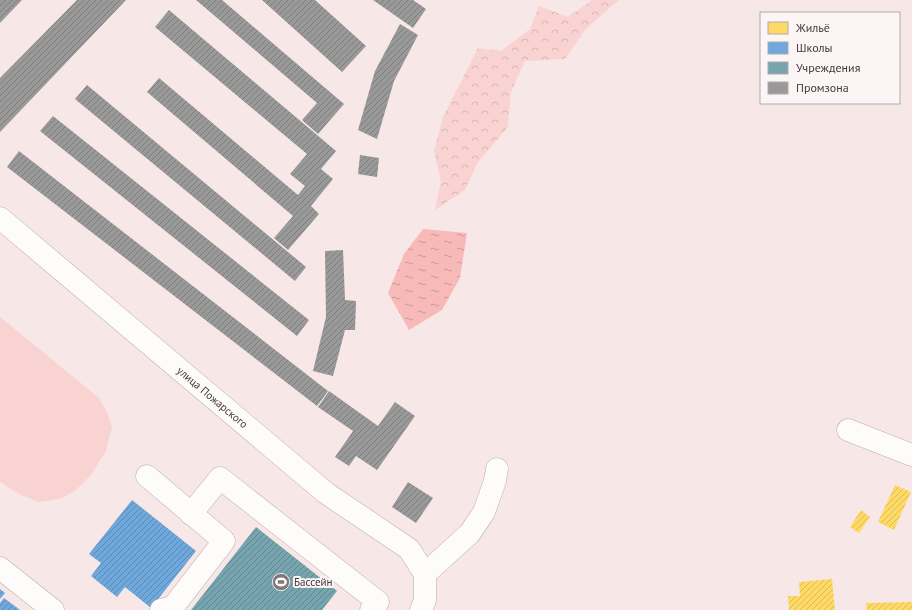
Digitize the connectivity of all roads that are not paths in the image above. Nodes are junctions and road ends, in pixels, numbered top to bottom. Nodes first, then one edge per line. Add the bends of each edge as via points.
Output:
1 (0, 218) edge
2 (848, 430) dead end
3 (912, 455) edge
4 (497, 469) dead end
5 (147, 476) dead end
6 (191, 514) junction
7 (0, 568) edge
8 (425, 574) junction
9 (374, 606) edge
10 (53, 610) edge
11 (161, 610) edge
12 (421, 610) edge

1 - 8 street, улица Пожарского via 326,492 409,549
2 - 3 street
4 - 8 street via 484,512 470,533
5 - 6 street
6 - 9 street via 220,478
6 - 11 street via 224,541 173,607
7 - 10 street
8 - 12 street via 425,600

